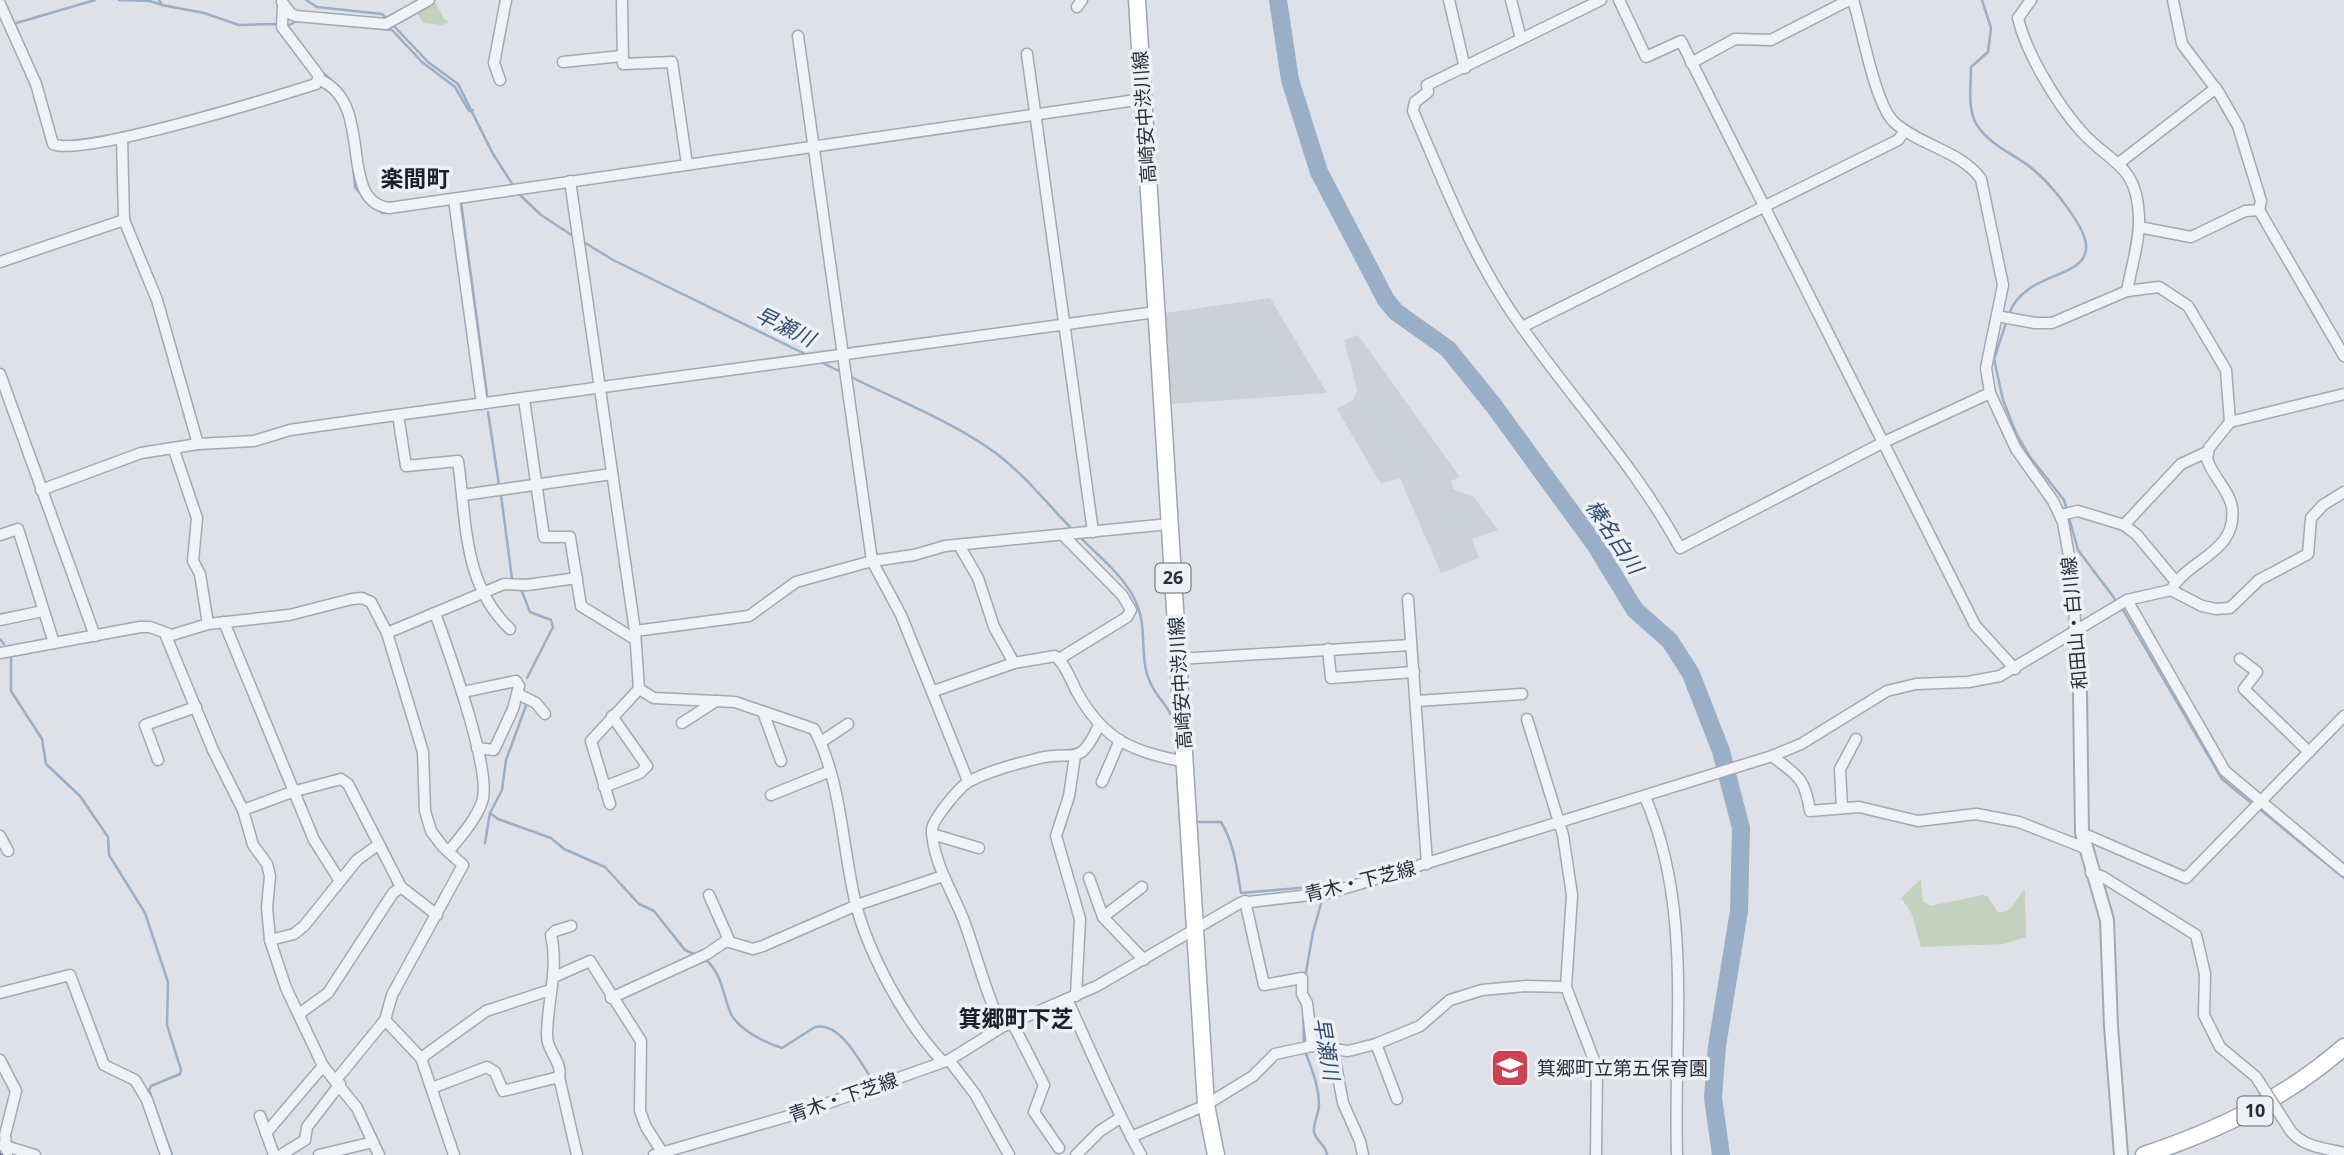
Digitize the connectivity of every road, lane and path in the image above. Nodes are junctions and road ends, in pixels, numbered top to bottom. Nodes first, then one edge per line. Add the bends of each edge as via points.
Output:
1 (429, 0) edge
2 (506, 0) edge
3 (622, 0) edge
4 (1137, 0) edge
5 (1449, 0) edge
6 (1511, 0) edge
7 (1571, 0) edge
8 (1601, 0) edge
9 (1619, 0) edge
10 (1851, 0) edge
11 (2031, 0) edge
12 (2173, 0) edge
13 (282, 2) edge
14 (0, 4) edge
15 (1574, 13) junction
16 (799, 36) dead end
17 (1521, 39) junction
18 (1027, 54) dead end
19 (622, 56) junction
20 (563, 62) dead end
21 (1691, 63) junction
22 (1465, 68) junction
23 (320, 80) junction
24 (500, 80) dead end
25 (2216, 88) junction
26 (1143, 99) junction
27 (1035, 115) junction
28 (1905, 131) junction
29 (122, 138) junction
30 (814, 146) junction
31 (2119, 163) junction
32 (687, 164) junction
33 (570, 181) junction
34 (454, 199) junction
35 (1763, 207) junction
36 (2259, 210) junction
37 (124, 220) junction
38 (2139, 227) junction
39 (0, 262) edge
40 (2127, 291) junction
41 (1156, 312) junction
42 (2004, 318) junction
43 (1065, 324) junction
44 (1522, 327) junction
45 (2344, 356) edge
46 (843, 359) junction
47 (0, 374) edge
48 (598, 388) junction
49 (1990, 393) junction
50 (2344, 394) edge
51 (524, 399) junction
52 (482, 404) junction
53 (398, 415) junction
54 (2230, 422) junction
55 (1884, 442) junction
56 (198, 444) junction
57 (174, 450) junction
58 (2207, 452) junction
59 (612, 474) junction
60 (537, 485) junction
61 (41, 490) junction
62 (2344, 492) edge
63 (463, 495) junction
64 (2061, 515) junction
65 (1169, 524) junction
66 (2124, 525) junction
67 (1090, 533) junction
68 (0, 535) edge
69 (1066, 535) junction
70 (958, 545) junction
71 (872, 561) junction
72 (577, 578) junction
73 (2174, 586) junction
74 (480, 593) junction
75 (1408, 599) dead end
76 (2127, 600) junction
77 (43, 611) junction
78 (435, 613) junction
79 (0, 620) edge
80 (224, 622) junction
81 (208, 624) junction
82 (510, 629) dead end
83 (2075, 632) junction
84 (387, 633) junction
85 (634, 635) junction
86 (94, 636) junction
87 (166, 636) junction
88 (54, 643) junction
89 (1411, 645) junction
90 (1328, 649) junction
91 (0, 653) edge
92 (1059, 659) junction
93 (1178, 659) junction
94 (2240, 659) dead end
95 (1014, 663) junction
96 (2015, 669) junction
97 (1414, 671) junction
98 (639, 690) junction
99 (934, 691) junction
100 (463, 692) junction
101 (518, 694) junction
102 (1522, 694) dead end
103 (716, 701) junction
104 (1417, 701) junction
105 (196, 707) junction
106 (763, 712) junction
107 (545, 714) dead end
108 (612, 716) junction
109 (2344, 716) edge
110 (1527, 719) dead end
111 (682, 723) dead end
112 (848, 724) dead end
113 (1099, 725) junction
114 (1120, 740) junction
115 (1856, 740) dead end
116 (821, 742) junction
117 (477, 748) junction
118 (2309, 752) junction
119 (1075, 756) junction
120 (1772, 757) junction
121 (158, 760) dead end
122 (781, 761) dead end
123 (1185, 762) junction
124 (828, 772) junction
125 (968, 781) junction
126 (1102, 782) dead end
127 (604, 787) junction
128 (292, 792) junction
129 (771, 795) dead end
130 (1645, 797) junction
131 (2260, 803) junction
132 (610, 804) dead end
133 (1842, 808) junction
134 (243, 810) junction
135 (1559, 824) junction
136 (2082, 833) junction
137 (932, 834) junction
138 (0, 836) edge
139 (378, 845) junction
140 (979, 848) dead end
141 (2085, 848) junction
142 (8, 851) dead end
143 (449, 851) junction
144 (1427, 864) junction
145 (2344, 871) edge
146 (2091, 873) junction
147 (943, 876) junction
148 (1089, 878) dead end
149 (340, 881) junction
150 (401, 887) junction
151 (1142, 887) dead end
152 (709, 895) dead end
153 (1245, 901) junction
154 (857, 905) junction
155 (437, 915) junction
156 (1103, 917) junction
157 (571, 926) dead end
158 (1195, 931) junction
159 (270, 940) junction
160 (729, 940) junction
161 (1144, 960) junction
162 (554, 977) junction
163 (1566, 987) junction
164 (550, 990) junction
165 (0, 993) edge
166 (611, 998) junction
167 (1071, 998) junction
168 (299, 1014) junction
169 (385, 1020) junction
170 (1013, 1024) junction
171 (1002, 1027) junction
172 (1376, 1044) junction
173 (1307, 1047) junction
174 (2344, 1047) edge
175 (1333, 1050) junction
176 (421, 1058) junction
177 (0, 1060) edge
178 (946, 1061) junction
179 (323, 1066) junction
180 (559, 1077) junction
181 (338, 1082) junction
182 (432, 1088) junction
183 (1397, 1099) dead end
184 (1206, 1105) junction
185 (260, 1116) dead end
186 (1120, 1118) junction
187 (266, 1133) junction
188 (1131, 1137) junction
189 (373, 1142) junction
190 (4, 1148) edge
191 (1059, 1148) dead end
192 (2344, 1153) edge
193 (35, 1155) edge
194 (166, 1155) edge
195 (274, 1155) edge
196 (281, 1155) edge
197 (319, 1155) edge
198 (379, 1155) edge
199 (454, 1155) edge
200 (577, 1155) edge
201 (661, 1155) edge
202 (1009, 1155) edge
203 (1076, 1155) edge
204 (1141, 1155) edge
205 (1216, 1155) edge
206 (1363, 1155) edge
207 (1596, 1155) edge
208 (1677, 1155) edge
209 (2121, 1155) edge
210 (2144, 1155) edge

1 - 13 street via 386,24 296,16
2 - 24 street via 494,63
3 - 19 street
4 - 26 main road, 高崎安中渋川線 / 26
5 - 22 street
6 - 17 street
7 - 15 street
8 - 15 street
9 - 21 street via 1646,57 1681,41
10 - 21 street via 1771,40 1735,39
10 - 28 street, 和田山・白川線 via 1881,103
11 - 31 street via 2018,18 2028,49 2075,125
12 - 25 street via 2184,49
13 - 23 street via 282,27
14 - 29 street via 36,84 53,144 65,147
15 - 17 street
16 - 30 street
17 - 22 street
18 - 27 street
19 - 20 street
19 - 32 street via 626,65 672,62
21 - 35 street
22 - 44 street via 1427,85 1428,92 1415,102 1413,111 1480,262
23 - 29 street via 259,102
23 - 34 street via 339,93 356,138 360,181 373,201 389,208
25 - 31 street
25 - 36 street via 2242,135 2261,201
26 - 27 street
26 - 41 main road, 高崎安中渋川線 / 26
27 - 30 street
27 - 43 street
28 - 35 street via 1898,140
28 - 42 street, 和田山・白川線 via 1972,167 1981,179 2003,285
29 - 37 street
30 - 32 street
30 - 46 street
31 - 38 street via 2133,186
32 - 33 street
33 - 34 street
33 - 48 street
34 - 52 street
35 - 44 street
35 - 55 street
36 - 38 street via 2245,211 2190,237
36 - 45 street
37 - 39 street
37 - 56 street via 158,300
38 - 40 street
40 - 42 street via 2052,323
40 - 54 street via 2164,288 2189,306 2226,370
41 - 43 street
41 - 65 main road, 高崎安中渋川線 / 26
42 - 49 street, 和田山・白川線 via 1986,368
43 - 46 street
43 - 67 street
44 - 55 street via 1658,508 1680,548
46 - 48 street
46 - 71 street
47 - 61 street
48 - 51 street
48 - 59 street
49 - 55 street
49 - 64 street, 和田山・白川線 via 2016,449
50 - 54 street
51 - 52 street
51 - 60 street
52 - 53 street
53 - 56 street via 290,430 254,441
53 - 63 street via 406,466 458,461
54 - 58 street
55 - 96 street via 1975,625
56 - 57 street
57 - 61 street via 142,453
57 - 81 street via 197,518 193,561 200,574
58 - 66 street via 2181,464
58 - 73 street via 2210,469 2232,504 2232,523 2224,543 2179,576
59 - 60 street
59 - 85 street
60 - 63 street
60 - 72 street via 544,537 570,537
61 - 86 street
62 - 73 street via 2311,518 2308,554 2259,580 2230,608 2202,606
63 - 74 street via 470,559
64 - 66 street via 2075,512
64 - 83 street, 和田山・白川線 via 2074,585
65 - 67 street
65 - 93 main road, 高崎安中渋川線 / 26
66 - 73 street via 2137,535
67 - 69 street
68 - 77 street via 18,529
69 - 70 street
69 - 92 street via 1131,610 1127,617
70 - 71 street
70 - 95 street via 978,578 994,627
71 - 85 street via 796,582 749,616
71 - 99 street
72 - 74 street via 503,584
72 - 85 street via 585,611
73 - 76 street, 青木・下芝線
74 - 78 street
74 - 82 street
75 - 89 street
76 - 83 street, 青木・下芝線
76 - 131 street via 2225,771
77 - 79 street
77 - 88 street
78 - 84 street
78 - 100 street
80 - 81 street
80 - 84 street via 289,615 362,598 371,602
80 - 128 street
81 - 87 street
83 - 96 street, 青木・下芝線
83 - 136 street, 和田山・白川線
84 - 143 street via 423,752 425,811 431,831
85 - 98 street
86 - 87 street via 140,627
86 - 88 street
87 - 105 street
88 - 91 street
89 - 90 street
89 - 97 street
90 - 93 street
90 - 97 street via 1331,678
92 - 95 street via 1049,655
92 - 113 street
93 - 123 main road, 高崎安中渋川線 / 26
94 - 118 street via 2257,672 2244,689
95 - 99 street
96 - 120 street, 青木・下芝線 via 1981,680 1916,684 1886,691
97 - 104 street
98 - 103 street via 654,698
98 - 108 street
99 - 125 street
100 - 101 street via 516,681
100 - 117 street
101 - 107 street
101 - 117 street via 494,750
102 - 104 street
103 - 106 street
103 - 111 street
104 - 144 street
105 - 121 street via 145,725
105 - 134 street
106 - 116 street via 814,729
106 - 122 street
108 - 127 street via 591,741
108 - 127 street via 647,766
109 - 118 street
110 - 135 street
112 - 116 street
113 - 114 street
113 - 119 street via 1089,746
114 - 123 street via 1155,756
114 - 126 street
115 - 133 street via 1840,769
116 - 124 street
117 - 143 street via 483,800 467,831
118 - 131 street
119 - 125 street via 1038,758
119 - 167 street via 1056,836 1080,919
120 - 130 street, 青木・下芝線
120 - 133 street via 1807,786 1810,811
123 - 158 main road, 高崎安中渋川線 / 26
124 - 129 street
124 - 154 street
125 - 137 street via 933,821
127 - 132 street
128 - 134 street
128 - 139 street via 336,779 345,782
128 - 149 street via 313,840
130 - 135 street, 青木・下芝線
130 - 208 street via 1665,854 1675,919
131 - 136 street via 2186,878
131 - 145 street
133 - 141 street via 1859,807 1918,821 1976,814 2019,822
134 - 159 street via 253,845 270,876
135 - 144 street, 青木・下芝線
135 - 163 street via 1572,895
136 - 141 street, 和田山・白川線
137 - 140 street
137 - 147 street
138 - 142 street
139 - 149 street via 357,860
139 - 150 street
141 - 146 street, 和田山・白川線
143 - 155 street via 463,865
144 - 153 street, 青木・下芝線 via 1328,893
146 - 192 street, bridge via 2192,930 2205,974 2204,1015 2220,1047 2256,1077 2297,1139
146 - 209 street, 和田山・白川線 via 2107,920
147 - 154 street
147 - 171 street
148 - 156 street
149 - 159 street via 304,926 294,934
150 - 155 street
150 - 168 street via 328,993
151 - 156 street
152 - 160 street
153 - 158 street, 青木・下芝線
153 - 173 street via 1264,985 1302,978
154 - 160 street via 763,946 753,948
154 - 178 street via 880,966 929,1048
155 - 169 street via 392,995
156 - 161 street
157 - 162 street via 551,935
158 - 161 street, 青木・下芝線
158 - 184 main road, 高崎安中渋川線 / 26
159 - 168 street
160 - 166 street
161 - 167 street, 青木・下芝線
162 - 164 street
162 - 166 street via 590,961
163 - 172 street via 1527,986 1461,995 1420,1026
163 - 207 street via 1597,1068
164 - 176 street via 486,1011
164 - 180 street via 547,1039 561,1068
165 - 194 street via 70,975 104,1065 135,1080
166 - 201 street via 641,1041 640,1111
167 - 170 street, 青木・下芝線
167 - 186 street
168 - 179 street
169 - 176 street
169 - 181 street
170 - 171 street, 青木・下芝線
170 - 191 street via 1044,1085 1034,1112
171 - 178 street, 青木・下芝線
172 - 175 street
172 - 183 street
173 - 175 street
173 - 184 street via 1275,1054 1252,1076
174 - 210 main road, 10 via 2252,1113
175 - 206 street via 1343,1103
176 - 182 street
177 - 190 street via 16,1091
178 - 201 street, 青木・下芝線 via 806,1111
178 - 202 street via 975,1094
179 - 181 street
179 - 187 street
180 - 182 street via 503,1091 495,1072 487,1067
180 - 200 street
181 - 189 street
181 - 196 street via 307,1127 304,1140
182 - 199 street
184 - 188 street
184 - 205 main road, 高崎安中渋川線 / 26
185 - 187 street
186 - 188 street
186 - 203 street
187 - 195 street
188 - 204 street
189 - 197 street
189 - 198 street
190 - 193 street

